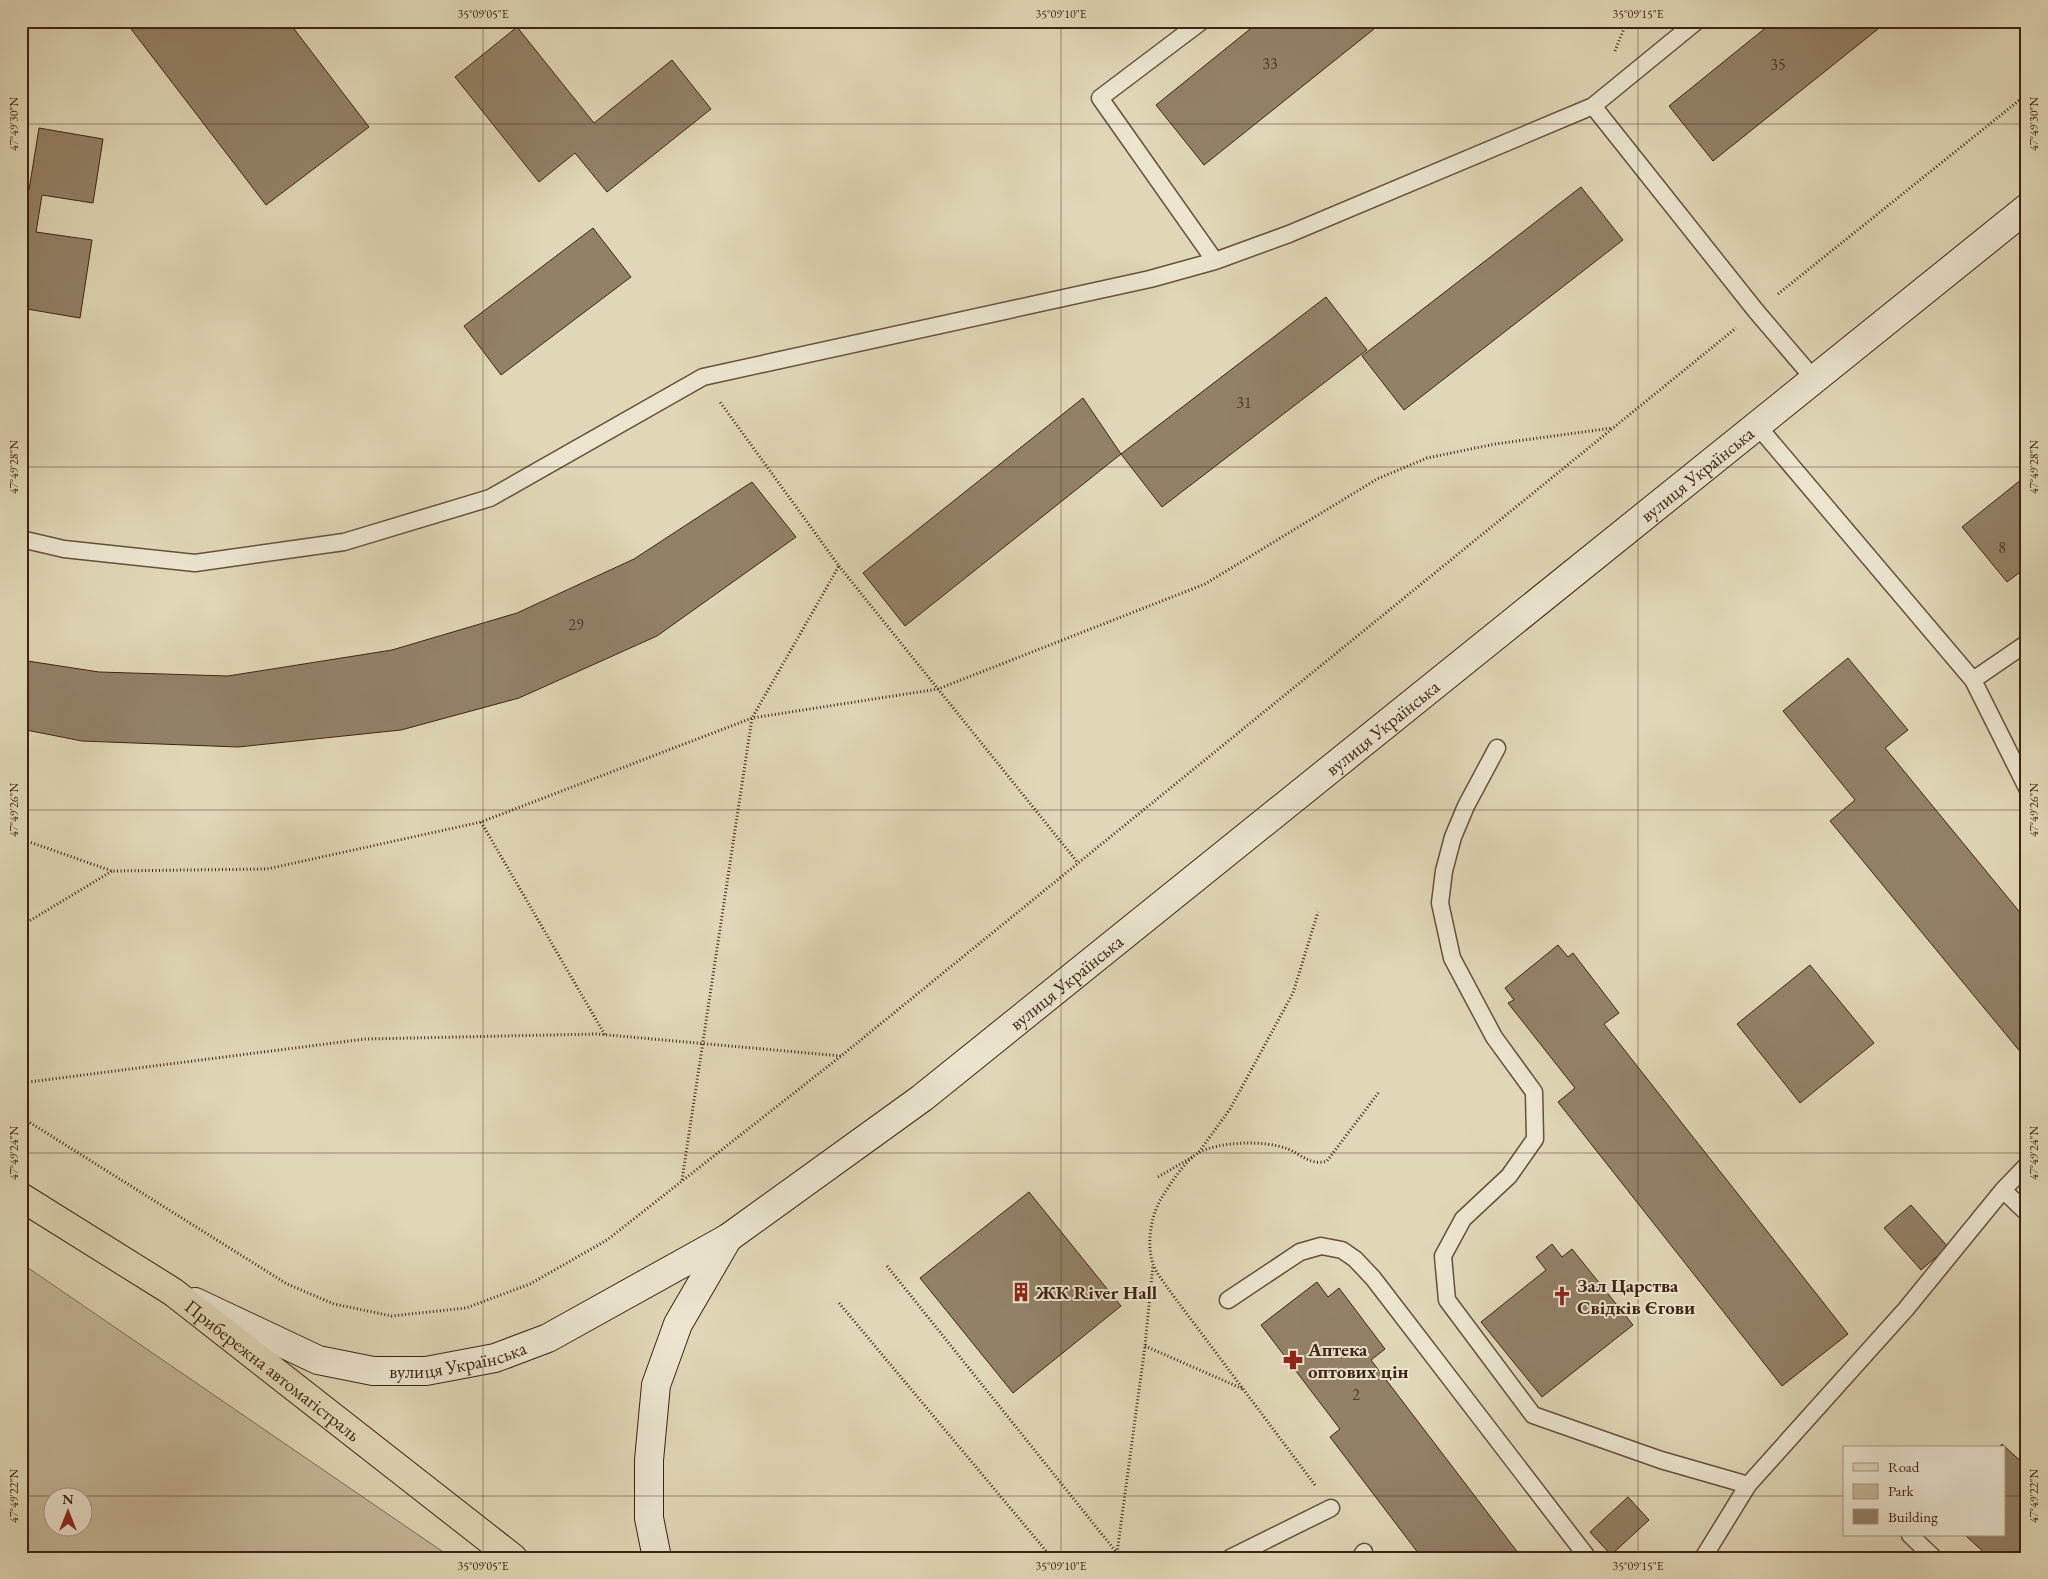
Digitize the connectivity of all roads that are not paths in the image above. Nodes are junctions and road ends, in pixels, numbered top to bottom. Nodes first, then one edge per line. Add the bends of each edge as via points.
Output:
1 (1202, 21) edge
2 (1697, 21) edge
3 (1593, 106) junction
4 (2027, 208) edge
5 (1215, 261) junction
6 (1814, 379) junction
7 (1756, 424) junction
8 (21, 539) edge
9 (2027, 643) edge
10 (1974, 680) junction
11 (1497, 748) dead end
12 (2027, 788) edge
13 (2027, 1165) edge
14 (2003, 1190) junction
15 (21, 1197) edge
16 (2027, 1213) edge
17 (21, 1215) edge
18 (61, 1222) junction
19 (728, 1238) junction
20 (173, 1292) junction
21 (1228, 1300) dead end
22 (1748, 1485) junction
23 (1331, 1508) dead end
24 (1911, 1536) edge
25 (513, 1558) edge
26 (657, 1558) edge
27 (1230, 1558) edge
28 (1588, 1558) edge
29 (1703, 1558) edge
30 (1934, 1558) edge

1 - 5 lane via 1100,98
2 - 3 lane
3 - 5 lane via 1289,234
3 - 6 lane
4 - 6 main road, вулиця Українська
5 - 8 lane via 1140,282 703,378 490,498 344,542 195,563 64,549
6 - 7 main road, вулиця Українська
7 - 10 lane
7 - 19 main road, вулиця Українська via 922,1098
9 - 10 lane
10 - 12 lane
11 - 22 lane via 1453,837 1440,903 1452,958 1494,1037 1534,1092 1535,1139 1509,1176 1463,1220 1443,1256 1447,1300 1533,1414 1661,1460
13 - 14 lane
14 - 16 lane
14 - 22 lane via 1906,1309
15 - 18 main road, Прибережна автомагістраль
17 - 18 main road
18 - 20 main road, Прибережна автомагістраль
19 - 20 main road, вулиця Українська via 548,1338 495,1358 426,1371 373,1371 318,1360
19 - 26 main road, вулиця Українська via 678,1324 656,1385 649,1460 649,1518
20 - 25 main road, Прибережна автомагістраль
21 - 28 lane via 1300,1252 1321,1246 1342,1250 1355,1259 1373,1278
22 - 29 lane
23 - 27 lane
24 - 30 lane

